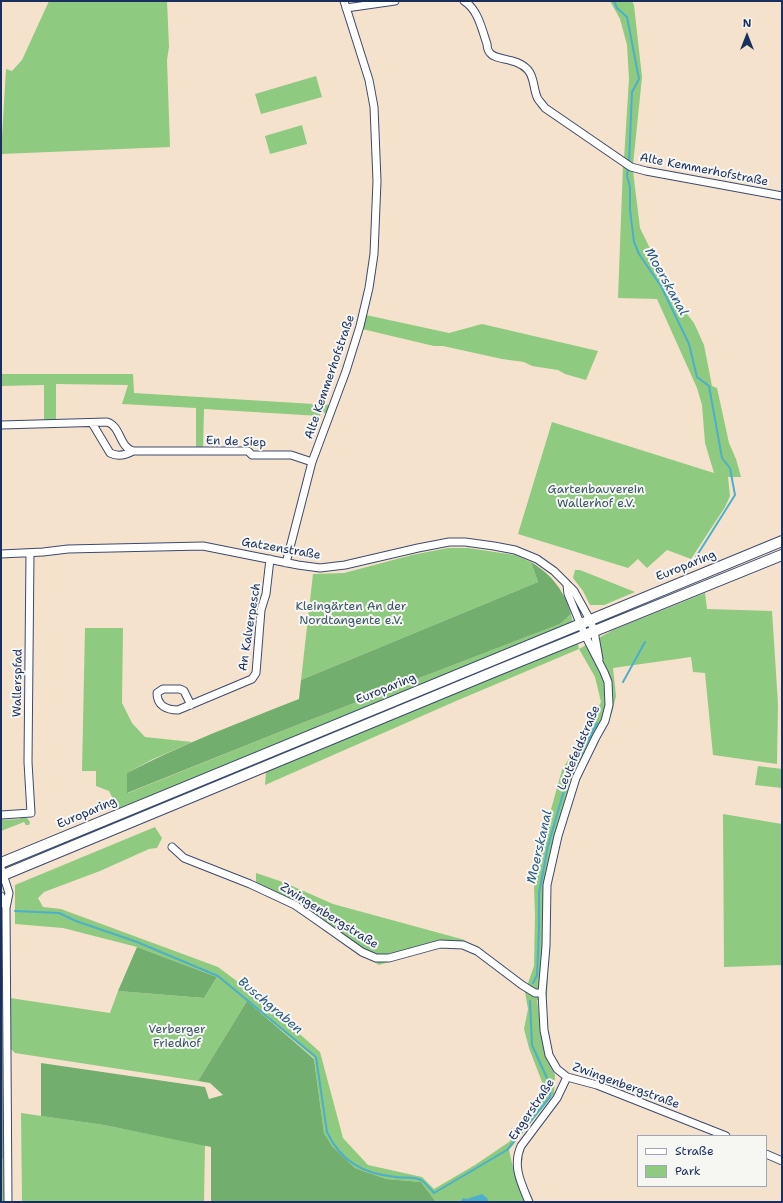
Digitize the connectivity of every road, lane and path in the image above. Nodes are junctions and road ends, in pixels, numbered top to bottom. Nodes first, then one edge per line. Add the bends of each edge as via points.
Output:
1 (395, 1) edge
2 (464, 1) edge
3 (345, 4) edge
4 (782, 196) edge
5 (92, 423) junction
6 (1, 425) edge
7 (133, 451) junction
8 (312, 462) junction
9 (782, 541) edge
10 (30, 553) junction
11 (1, 554) edge
12 (782, 555) edge
13 (270, 559) junction
14 (286, 563) junction
15 (585, 622) junction
16 (590, 633) junction
17 (190, 705) junction
18 (1, 815) edge
19 (172, 847) dead end
20 (1, 862) edge
21 (2, 873) edge
22 (1, 896) edge
23 (6, 908) junction
24 (542, 993) junction
25 (567, 1077) junction
26 (723, 1135) edge
27 (767, 1154) edge
28 (782, 1161) edge
29 (8, 1202) edge
30 (529, 1202) edge

1 - 3 street, Alte Kemmerhofstraße
2 - 4 street, Alte Kemmerhofstraße via 474,11 490,53 497,58 519,63 532,77 537,98 545,108 628,165 646,171
3 - 8 street, Alte Kemmerhofstraße via 366,68 373,102 377,181 376,224 372,272 360,326
5 - 6 street
5 - 7 street via 110,423 126,448
5 - 7 street, En de Siep via 110,453 124,455
7 - 8 street, En de Siep via 248,451 252,455 291,455
8 - 14 street, Alte Kemmerhofstraße
9 - 15 main road, Europaring
10 - 11 street, Gatzenstraße
10 - 13 street, Gatzenstraße via 68,549 193,545
10 - 18 street, Wallerspfad via 28,762 31,813
12 - 16 main road
13 - 14 street, Gatzenstraße
13 - 17 street, An Kalverpesch via 266,594 261,610 256,673 252,679
14 - 15 street, Gatzenstraße via 314,568 328,567 449,542 500,547 530,556 549,567 574,591
15 - 16 street, Gatzenstraße
15 - 20 main road, Europaring
16 - 21 main road
16 - 24 street, Leutefeldstraße via 593,651 608,682 610,705 605,722 576,778 553,852 547,885
17 - 17 street, An Kalverpesch via 184,691 180,689 163,689 157,693 159,702 170,710
19 - 24 street, Zwingenbergstraße via 184,858 295,905 356,948 376,958 389,958 440,944 464,945 522,985 536,993
21 - 23 street via 9,893
22 - 23 street
23 - 29 street
24 - 25 street, Zwingenbergstraße via 544,1030 549,1055 557,1069
25 - 26 street, Zwingenbergstraße via 596,1085
25 - 30 street, Engerstraße via 557,1098 518,1153 518,1172
27 - 28 street

